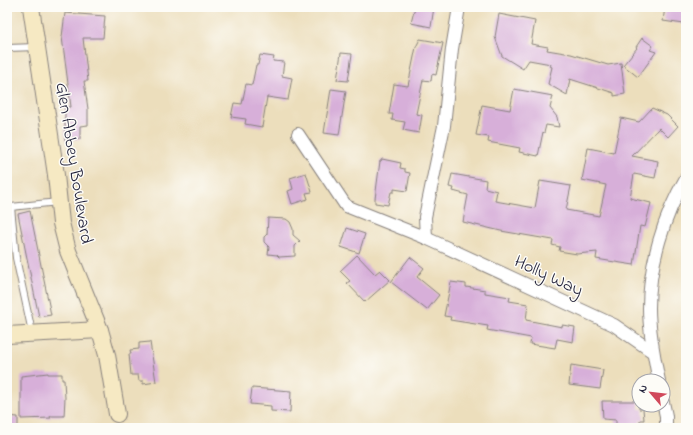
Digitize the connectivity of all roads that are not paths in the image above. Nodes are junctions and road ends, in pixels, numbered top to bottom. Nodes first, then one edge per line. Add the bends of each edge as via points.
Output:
1 (31, 7) edge
2 (459, 7) edge
3 (36, 47) junction
4 (7, 48) edge
5 (298, 134) dead end
6 (686, 178) edge
7 (59, 202) junction
8 (426, 238) junction
9 (100, 330) junction
10 (33, 334) junction
11 (7, 335) edge
12 (653, 352) junction
13 (657, 373) edge
14 (665, 413) edge
15 (116, 414) dead end
16 (666, 428) edge

1 - 3 street, Glen Abbey Boulevard
2 - 8 street via 444,126 425,217
3 - 4 lane
3 - 7 street, Glen Abbey Boulevard
5 - 8 street, Holly Way via 346,206
6 - 12 street via 665,224 654,265 649,307
7 - 9 street, Glen Abbey Boulevard via 68,251
7 - 10 lane via 11,207 16,258
8 - 12 street, Holly Way via 614,325
9 - 10 street
9 - 15 street, Glen Abbey Boulevard via 107,355
10 - 11 street
12 - 13 street
14 - 16 street

